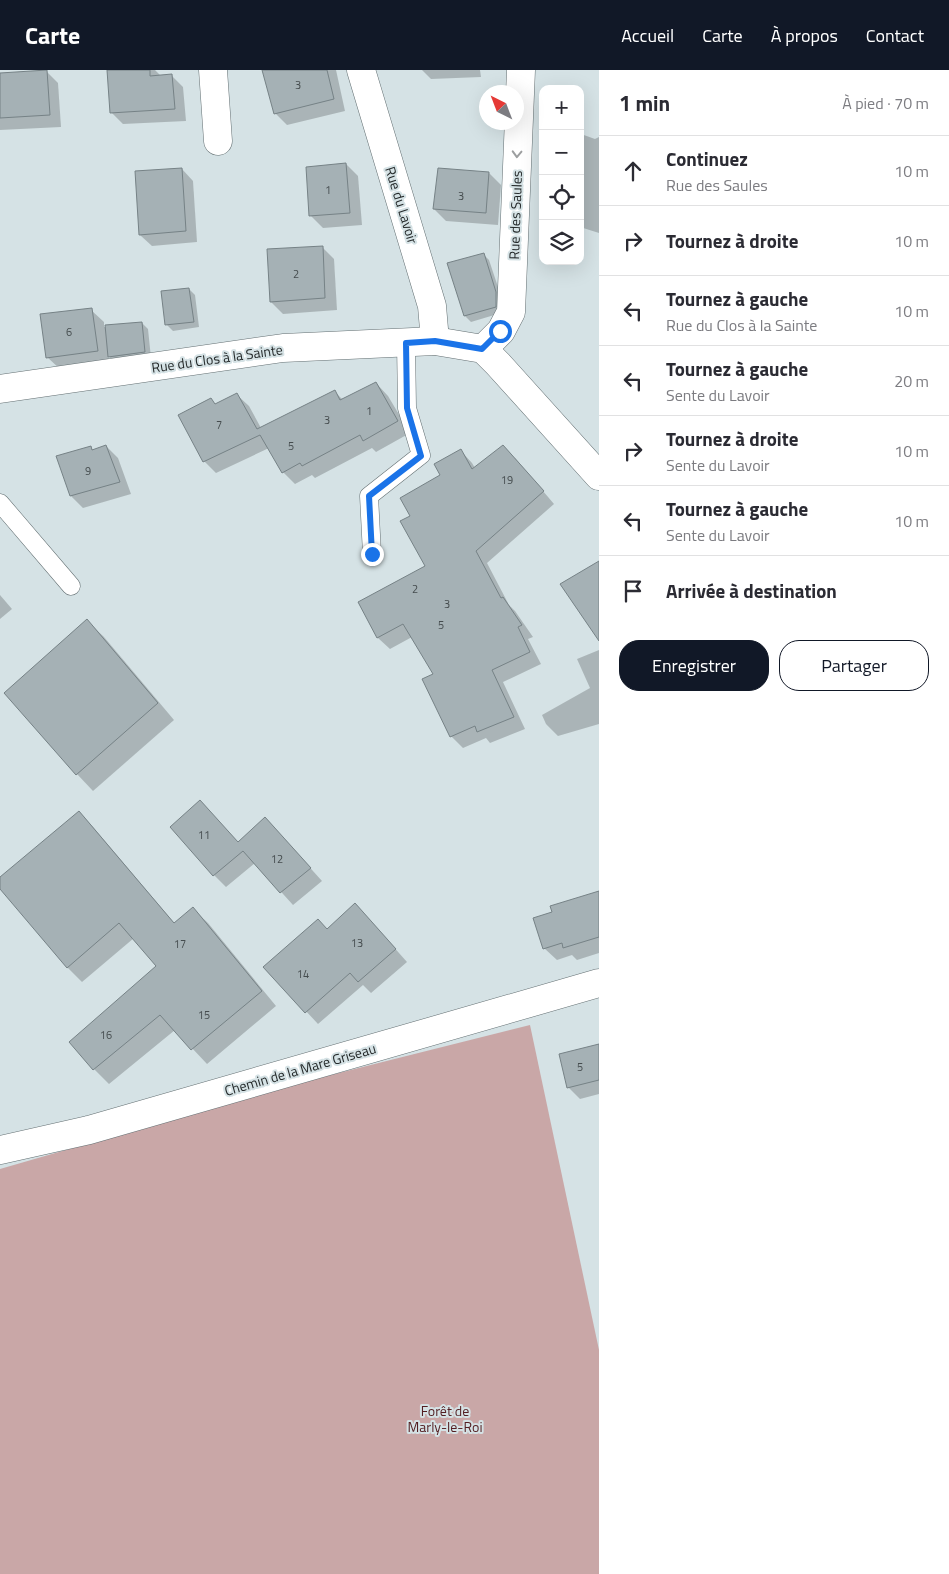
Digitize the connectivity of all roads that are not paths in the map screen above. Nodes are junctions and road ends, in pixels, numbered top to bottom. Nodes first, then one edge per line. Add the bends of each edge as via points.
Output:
1 (213, 70) edge
2 (361, 70) edge
3 (521, 70) edge
4 (218, 141) dead end
5 (435, 341) junction
6 (406, 343) junction
7 (482, 349) junction
8 (0, 389) edge
9 (599, 476) edge
10 (0, 503) edge
11 (372, 554) dead end
12 (71, 586) dead end
13 (599, 983) edge
14 (0, 1150) edge

1 - 4 street
2 - 5 street, Rue du Lavoir via 432,306
3 -> 7 street, Rue des Saules via 511,312 500,331
5 - 6 street, Rue du Clos à la Sainte
5 - 7 street, Rue du Clos à la Sainte
6 - 8 street, Rue du Clos à la Sainte via 284,348
6 - 11 lane via 407,408 421,456 369,496
7 - 9 street
10 - 12 lane
13 - 14 street, Chemin de la Mare Griseau via 89,1130

